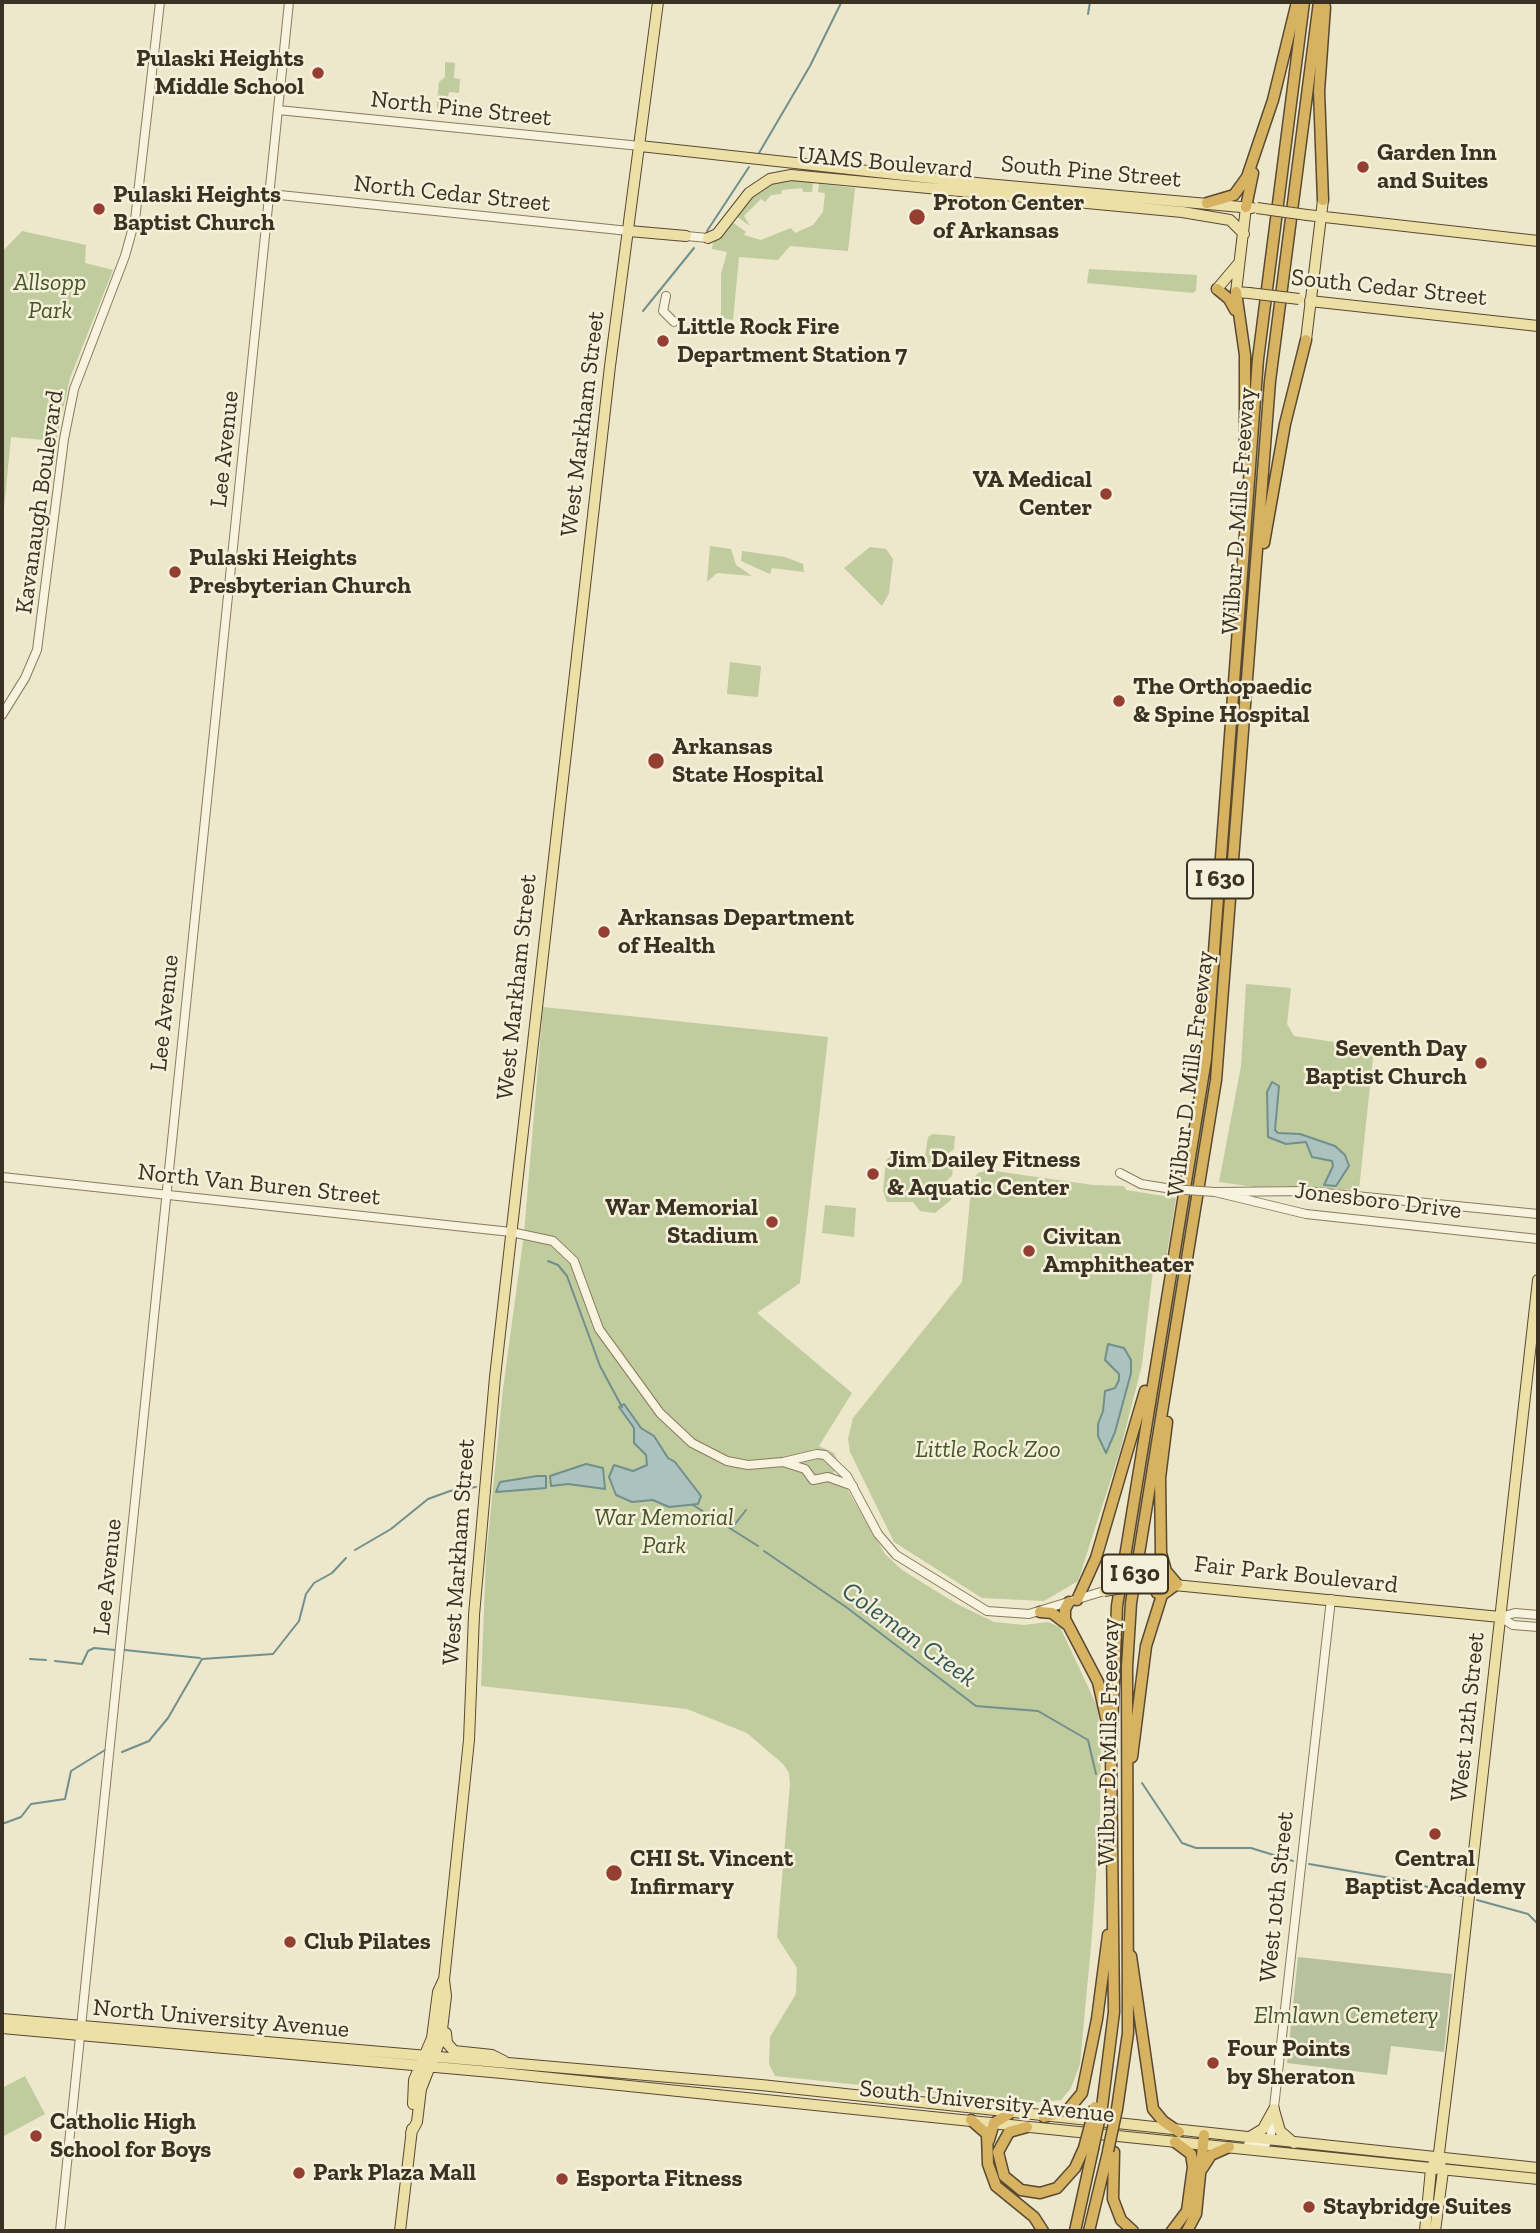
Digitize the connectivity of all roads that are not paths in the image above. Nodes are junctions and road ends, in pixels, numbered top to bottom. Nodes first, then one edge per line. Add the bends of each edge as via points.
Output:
1 (160, 2) edge
2 (289, 2) edge
3 (658, 2) edge
4 (1297, 2) edge
5 (1304, 2) edge
6 (1319, 2) edge
7 (1325, 2) edge
8 (278, 110) junction
9 (640, 146) junction
10 (1257, 153) junction
11 (270, 194) junction
12 (1323, 200) joint
13 (1207, 203) junction
14 (1252, 208) junction
15 (1321, 216) junction
16 (629, 231) junction
17 (1244, 234) junction
18 (686, 236) joint
19 (708, 238) joint
20 (1538, 240) edge
21 (1240, 261) junction
22 (1217, 289) joint
23 (1236, 292) junction
24 (666, 296) dead end
25 (1305, 300) junction
26 (674, 322) dead end
27 (1240, 323) junction
28 (1538, 326) edge
29 (1306, 340) joint
30 (1242, 556) junction
31 (1253, 608) junction
32 (2, 715) edge
33 (1120, 1173) dead end
34 (2, 1177) edge
35 (1215, 1192) junction
36 (166, 1195) junction
37 (1538, 1214) edge
38 (511, 1232) junction
39 (1538, 1239) edge
40 (1538, 1280) edge
41 (1158, 1349) junction
42 (1169, 1374) junction
43 (808, 1457) junction
44 (783, 1462) junction
45 (831, 1463) junction
46 (804, 1469) junction
47 (828, 1477) junction
48 (853, 1486) junction
49 (1161, 1553) junction
50 (1092, 1569) junction
51 (1155, 1583) junction
52 (1177, 1584) junction
53 (1104, 1591) junction
54 (1331, 1600) junction
55 (1073, 1601) junction
56 (1155, 1611) junction
57 (1040, 1612) junction
58 (1538, 1615) edge
59 (1500, 1617) junction
60 (1068, 1625) junction
61 (1538, 1628) edge
62 (1111, 1753) junction
63 (1128, 1776) junction
64 (1112, 1908) junction
65 (1128, 1950) junction
66 (444, 1980) junction
67 (446, 1996) junction
68 (2, 2020) edge
69 (2, 2028) edge
70 (81, 2032) junction
71 (428, 2062) junction
72 (510, 2064) junction
73 (460, 2069) junction
74 (856, 2096) junction
75 (922, 2103) junction
76 (419, 2106) junction
77 (1274, 2109) junction
78 (882, 2112) junction
79 (1009, 2114) junction
80 (1044, 2117) junction
81 (971, 2120) junction
82 (994, 2123) junction
83 (1027, 2127) junction
84 (411, 2133) junction
85 (1177, 2137) junction
86 (1246, 2139) junction
87 (1207, 2141) junction
88 (1269, 2141) junction
89 (989, 2142) junction
90 (1294, 2144) junction
91 (1229, 2147) junction
92 (1089, 2149) junction
93 (1111, 2151) junction
94 (1438, 2158) junction
95 (1538, 2168) edge
96 (1431, 2169) junction
97 (1200, 2171) junction
98 (1443, 2171) junction
99 (1538, 2179) edge
100 (60, 2231) edge
101 (400, 2231) edge
102 (1043, 2231) edge
103 (1075, 2231) edge
104 (1089, 2231) edge
105 (1133, 2231) edge
106 (1172, 2231) edge
107 (1187, 2231) edge
108 (1425, 2231) edge
109 (1435, 2231) edge

1 - 32 street, Kavanaugh Boulevard via 135,220 74,389 37,650
2 - 8 street, Lee Avenue
3 - 9 main road, West Markham Street
4 - 10 highway
5 - 30 highway, Wilbur D. Mills Freeway / I 630 via 1263,314
6 - 31 highway, Wilbur D. Mills Freeway / I 630 via 1280,284
7 - 12 highway via 1319,91
8 - 9 street, North Pine Street
8 - 11 street, Lee Avenue
9 - 13 main road, South Pine Street
9 - 16 main road, West Markham Street
10 - 13 highway via 1239,191
10 - 14 highway
11 - 16 street, North Cedar Street
11 - 36 street, Lee Avenue
12 - 15 main road
13 - 14 main road, South Pine Street
14 - 15 main road, South Pine Street, bridge
14 - 17 main road
15 - 20 main road, South Pine Street
15 - 25 main road
16 - 18 main road
16 - 38 main road, West Markham Street via 608,377
17 - 19 main road, UAMS Boulevard via 1230,220 1182,212 792,175 770,180 749,193 717,234
17 - 21 main road
18 - 19 street
21 - 22 main road
21 - 23 main road
22 - 27 highway via 1229,299
23 - 25 main road, South Cedar Street, bridge
23 - 27 highway
24 - 26 street via 663,311
25 - 28 main road, South Cedar Street
25 - 29 main road
27 - 30 highway via 1246,388
29 - 31 highway via 1281,444
30 - 41 highway, Wilbur D. Mills Freeway / I 630 via 1206,1059
31 - 42 highway, Wilbur D. Mills Freeway / I 630 via 1216,1080
33 - 35 street, Jonesboro Drive, bridge via 1141,1184
34 - 36 street, North Van Buren Street
35 - 37 street, Jonesboro Drive via 1305,1191
35 - 39 street, Jonesboro Drive via 1306,1214
36 - 38 street, North Van Buren Street
36 - 70 street, Lee Avenue
38 - 44 street via 553,1241 569,1253 599,1329 660,1413 685,1438 727,1461
38 - 66 main road, West Markham Street via 484,1484 469,1740
40 - 59 main road, West 12th Street
41 - 50 highway
41 - 62 highway, Wilbur D. Mills Freeway / I 630 via 1119,1585
42 - 49 highway via 1160,1478
42 - 63 highway, Wilbur D. Mills Freeway / I 630 via 1131,1603
43 - 44 street
43 - 45 street via 821,1454
43 - 46 street
44 - 46 street
45 - 47 street
45 - 48 street, Fair Park Boulevard
46 - 47 street via 813,1480
47 - 48 street
48 - 57 street, Fair Park Boulevard via 882,1539 910,1566 987,1611
49 - 51 highway
49 - 52 highway via 1166,1572
50 - 53 highway via 1096,1586
50 - 55 highway
51 - 52 main road, Fair Park Boulevard
51 - 53 main road, Fair Park Boulevard, bridge
51 - 56 highway
52 - 54 main road, Fair Park Boulevard
52 - 56 highway via 1165,1590
53 - 55 street, Fair Park Boulevard
54 - 59 main road, Fair Park Boulevard
54 - 77 street, West 10th Street
55 - 57 street, Fair Park Boulevard
55 - 60 highway via 1064,1612
56 - 63 highway via 1144,1655
57 - 60 highway via 1052,1613
58 - 59 street, Fair Park Boulevard
59 - 61 street, Fair Park Boulevard via 1513,1625
59 - 94 main road, West 12th Street
60 - 62 highway via 1098,1682
62 - 64 highway, Wilbur D. Mills Freeway / I 630
63 - 65 highway, Wilbur D. Mills Freeway / I 630
64 - 80 highway via 1087,2080 1073,2107
64 - 92 highway, Wilbur D. Mills Freeway / I 630, bridge via 1114,2012 1108,2068
65 - 85 highway via 1135,1964 1153,2109
65 - 93 highway, Wilbur D. Mills Freeway / I 630, bridge via 1127,2051
66 - 67 main road, West Markham Street
66 - 71 main road, West Markham Street via 438,1992
67 - 71 main road, West Markham Street
67 - 72 main road via 449,2047 492,2055
68 - 70 main road, North University Avenue
69 - 70 main road, North University Avenue
70 - 71 main road, North University Avenue
70 - 100 street, Lee Avenue
71 - 72 main road, South University Avenue
71 - 73 main road, South University Avenue
71 - 76 main road, West Markham Street
71 - 84 main road, West Markham Street via 414,2080
72 - 74 main road, South University Avenue
73 - 76 main road via 437,2073
73 - 78 main road, South University Avenue
74 - 75 main road, South University Avenue
74 - 78 main road via 874,2102
75 - 78 main road via 896,2104
75 - 79 main road, South University Avenue
76 - 84 main road, West Markham Street
77 - 86 main road via 1265,2127
77 - 88 street, West 10th Street
77 - 90 main road via 1280,2131
78 - 81 main road, South University Avenue
79 - 80 main road, South University Avenue
79 - 82 highway
80 - 85 main road, South University Avenue
81 - 82 main road, South University Avenue
81 - 89 highway via 985,2131
82 - 83 main road, South University Avenue
82 - 89 highway
83 - 85 main road, South University Avenue
83 - 92 highway via 1008,2133 998,2152 1004,2176 1021,2190 1040,2193 1057,2188
84 - 101 main road, West Markham Street
85 - 87 main road, South University Avenue
85 - 106 highway via 1191,2154 1193,2167 1187,2211
86 - 87 main road, South University Avenue
86 - 88 main road, South University Avenue
87 - 88 street via 1261,2145
87 - 91 main road, South University Avenue
87 - 97 highway
88 - 90 main road, South University Avenue
89 - 102 highway via 988,2164 996,2186 1034,2217
90 - 94 main road, South University Avenue
91 - 96 main road, South University Avenue
91 - 97 highway via 1212,2155
92 - 103 highway, Wilbur D. Mills Freeway / I 630
93 - 104 highway
93 - 105 highway via 1113,2199 1121,2220
94 - 95 main road, South University Avenue
94 - 96 main road, West 12th Street
94 - 98 main road, West 12th Street
96 - 98 main road, South University Avenue
96 - 108 main road, West 12th Street
97 - 107 highway via 1196,2214
98 - 99 main road, South University Avenue
98 - 109 main road, West 12th Street

